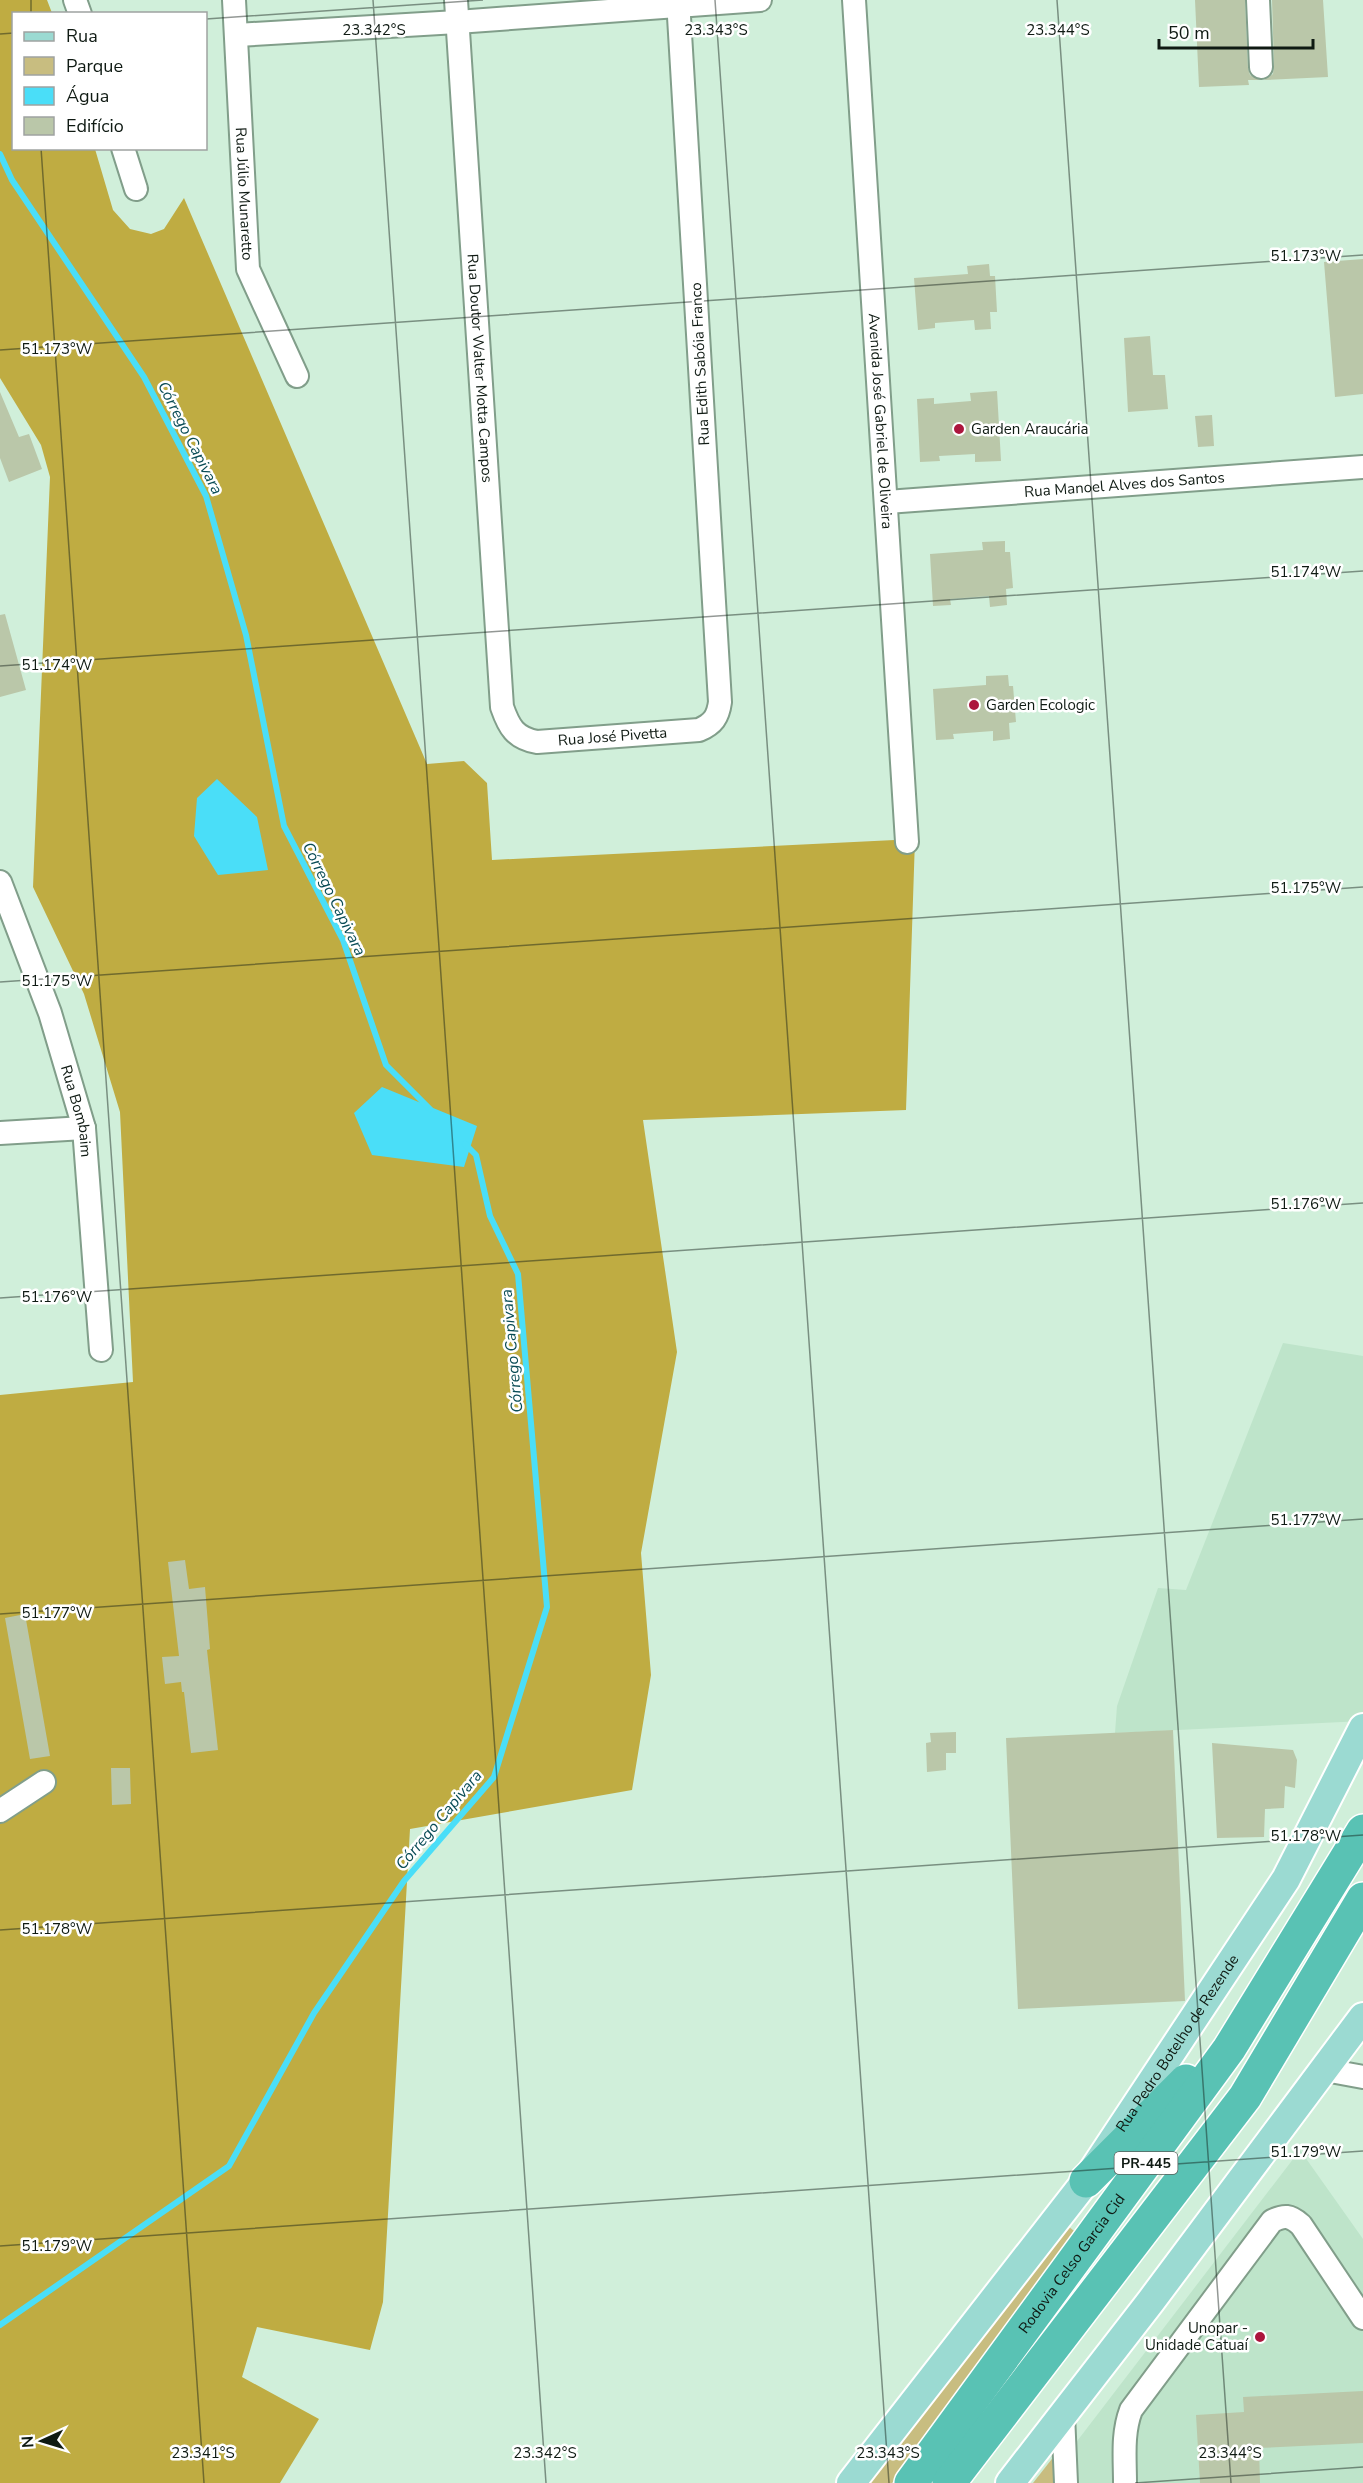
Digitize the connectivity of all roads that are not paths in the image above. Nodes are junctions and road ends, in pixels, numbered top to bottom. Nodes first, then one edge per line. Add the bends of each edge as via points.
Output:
1 (234, 0) edge
2 (760, 0) edge
3 (854, 0) edge
4 (1258, 0) edge
5 (678, 3) edge
6 (457, 11) edge
7 (237, 35) junction
8 (1261, 67) dead end
9 (124, 150) edge
10 (136, 189) dead end
11 (297, 376) dead end
12 (1363, 467) edge
13 (887, 502) junction
14 (711, 725) joint
15 (514, 733) joint
16 (907, 842) dead end
17 (3, 895) edge
18 (84, 1128) junction
19 (0, 1133) edge
20 (101, 1350) dead end
21 (1363, 1728) edge
22 (44, 1782) dead end
23 (0, 1810) edge
24 (1363, 1831) edge
25 (1363, 1899) edge
26 (1363, 1947) edge
27 (1363, 2017) edge
28 (1246, 2020) junction
29 (1325, 2070) junction
30 (1363, 2077) edge
31 (1245, 2097) junction
32 (1086, 2181) junction
33 (1363, 2318) edge
34 (1063, 2414) junction
35 (850, 2483) edge
36 (911, 2483) edge
37 (949, 2483) edge
38 (1010, 2483) edge
39 (1066, 2483) edge
40 (1125, 2483) edge

1 - 7 street, Rua Júlio Munaretto
2 - 5 street
3 - 13 street, Avenida José Gabriel de Oliveira
4 - 8 street
5 - 6 street
5 - 14 street, Rua Edith Sabóia Franco via 720,702
6 - 7 street
6 - 15 street, Rua Doutor Walter Motta Campos via 502,707
7 - 11 street, Rua Júlio Munaretto via 248,269
9 - 10 street
12 - 13 street, Rua Manoel Alves dos Santos
13 - 16 street, Avenida José Gabriel de Oliveira
14 - 15 street, Rua José Pivetta via 687,731 537,742
17 - 18 street, Rua Bombaim via 50,1013
18 - 19 street
18 - 20 street, Rua Bombaim
21 - 32 main road, Rua Pedro Botelho de Rezende via 1286,1879
22 - 23 street
24 - 28 highway, Rodovia Celso Garcia Cid / PR-445
25 - 31 highway, PR-445
26 - 31 highway
27 - 29 main road
28 - 32 highway
28 - 36 highway, Rodovia Celso Garcia Cid / PR-445 via 1229,2049
29 - 30 street
29 - 34 main road
31 - 37 highway, PR-445
32 - 35 main road, Rua Pedro Botelho de Rezende
33 - 40 street via 1301,2225 1287,2216 1272,2221 1131,2410 1124,2436
34 - 38 main road
34 - 39 street

